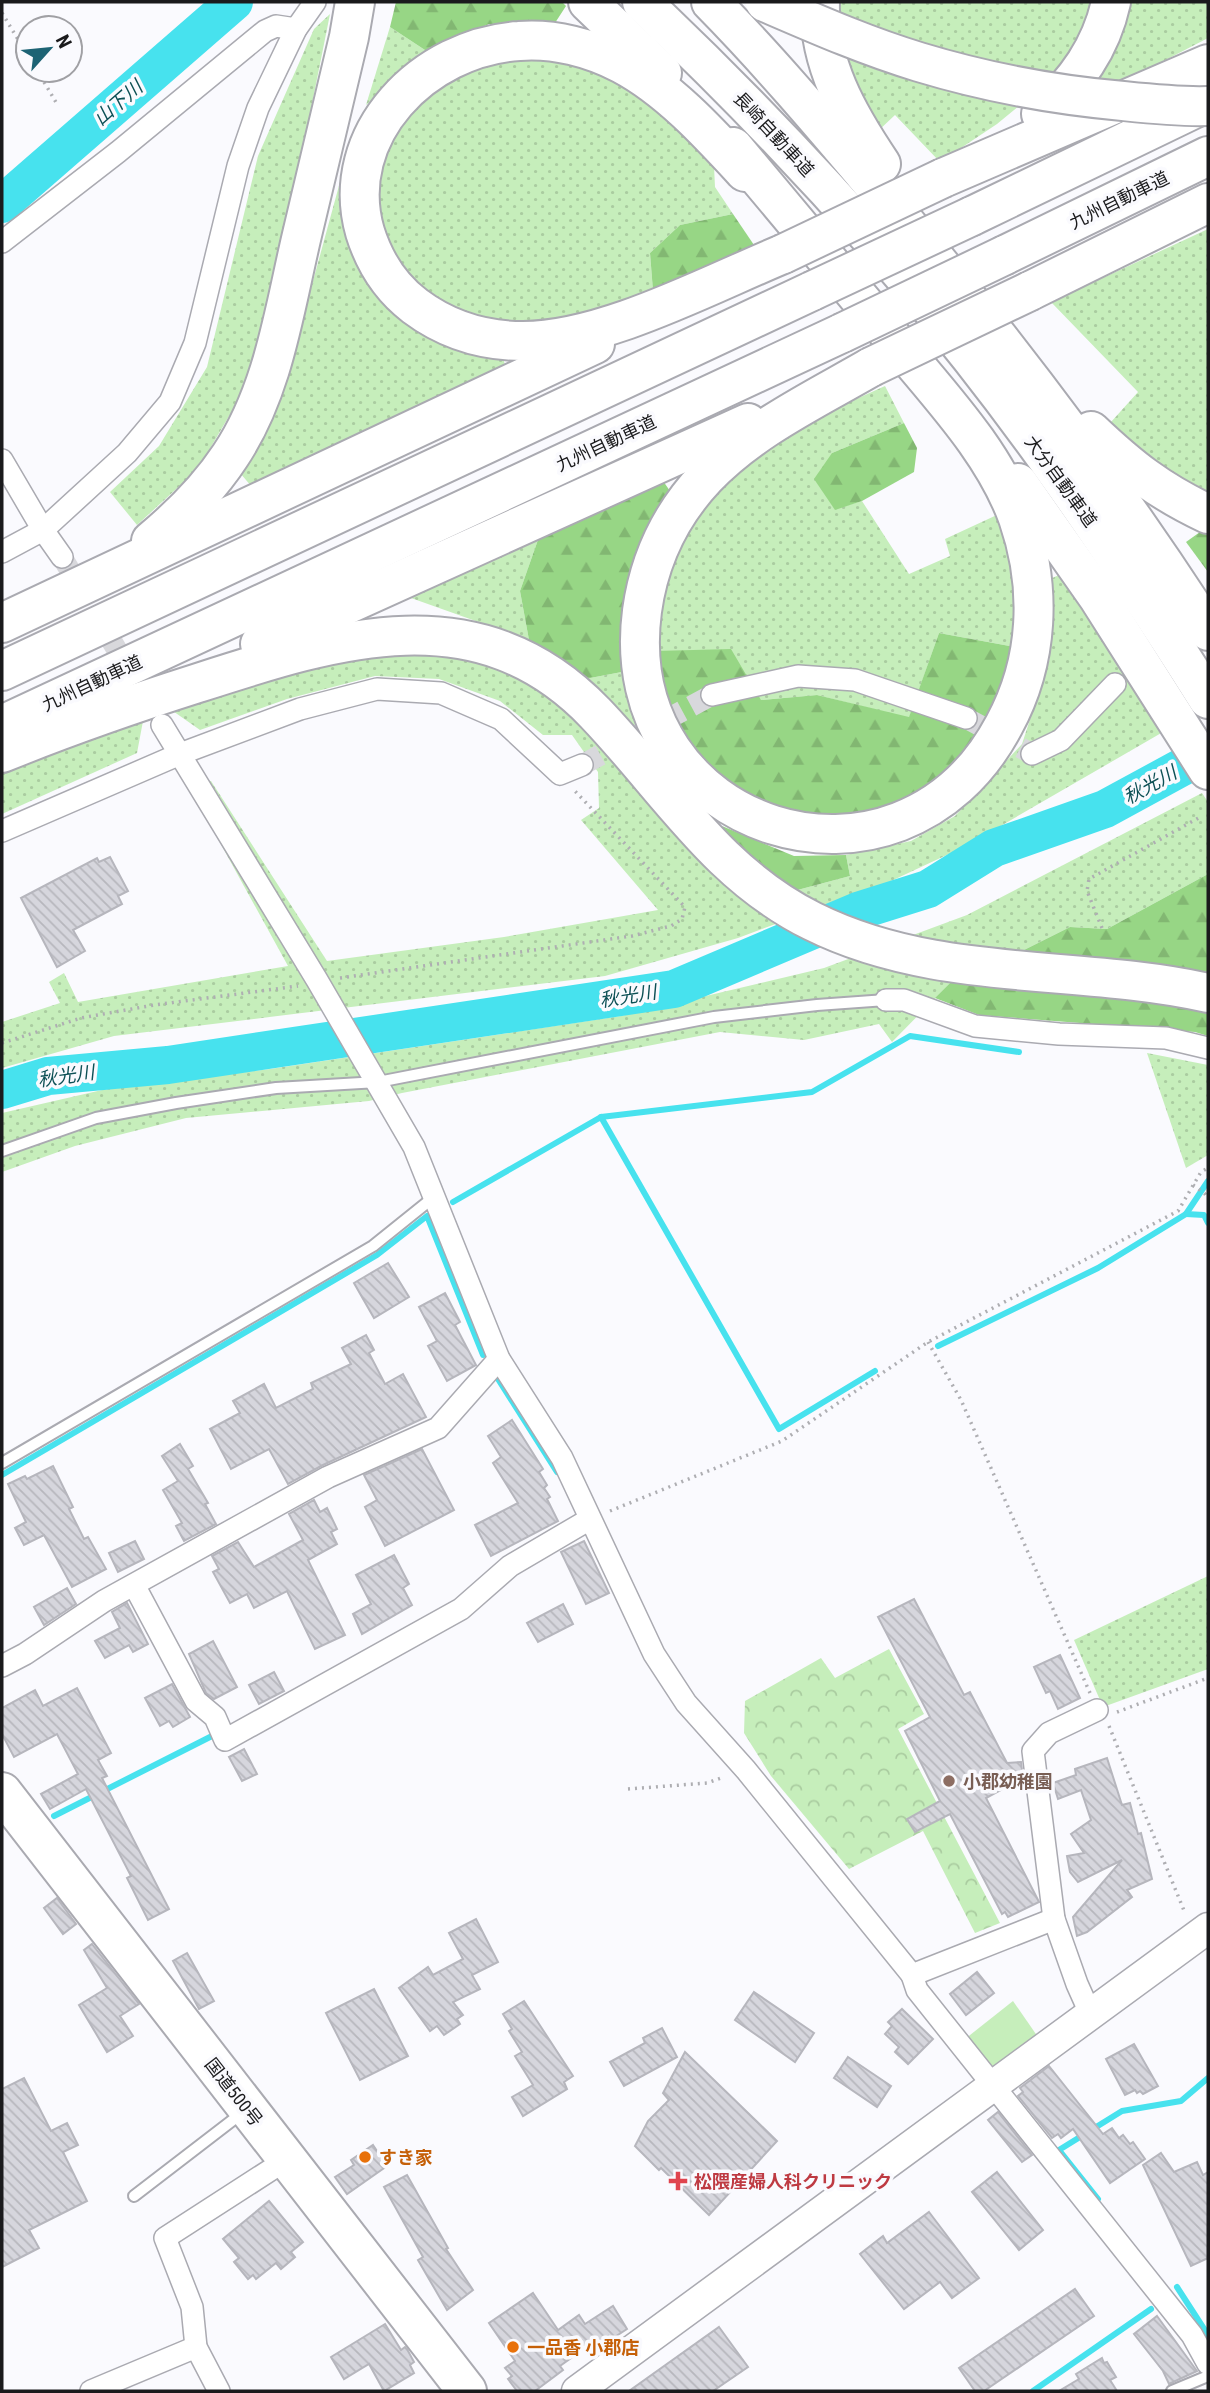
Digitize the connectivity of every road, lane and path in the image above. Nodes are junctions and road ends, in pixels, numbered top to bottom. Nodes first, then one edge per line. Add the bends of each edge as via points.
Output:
1 (315, 2) edge
2 (589, 2) edge
3 (642, 2) edge
4 (711, 2) edge
5 (723, 2) edge
6 (765, 2) edge
7 (820, 2) edge
8 (1111, 2) edge
9 (2, 13) edge
10 (352, 19) edge
11 (296, 29) junction
12 (14, 33) edge
13 (1208, 64) edge
14 (45, 84) edge
15 (57, 104) dead end
16 (1208, 104) edge
17 (840, 145) junction
18 (733, 147) junction
19 (1208, 156) edge
20 (943, 178) junction
21 (1208, 203) edge
22 (1208, 214) edge
23 (2, 242) edge
24 (783, 254) junction
25 (900, 272) joint
26 (830, 288) junction
27 (1030, 290) junction
28 (1004, 343) junction
29 (871, 367) junction
30 (955, 401) junction
31 (1076, 418) junction
32 (2, 460) edge
33 (1208, 514) edge
34 (43, 530) junction
35 (2, 552) edge
36 (75, 570) junction
37 (1208, 605) edge
38 (2, 623) edge
39 (1208, 631) edge
40 (2, 671) edge
41 (1115, 684) dead end
42 (712, 695) tunnel mouth
43 (1193, 698) edge
44 (117, 709) junction
45 (966, 718) tunnel mouth
46 (2, 725) edge
47 (162, 725) dead end
48 (2, 753) edge
49 (180, 754) junction
50 (1032, 754) dead end
51 (582, 765) tunnel mouth
52 (1208, 770) edge
53 (560, 774) junction
54 (1202, 816) dead end
55 (2, 831) edge
56 (1102, 928) dead end
57 (320, 986) junction
58 (1208, 993) edge
59 (886, 1000) joint
60 (2, 1043) edge
61 (1208, 1048) edge
62 (375, 1078) junction
63 (2, 1151) edge
64 (1208, 1168) edge
65 (1193, 1185) junction
66 (433, 1197) junction
67 (1208, 1199) edge
68 (928, 1342) junction
69 (499, 1359) junction
70 (2, 1463) edge
71 (590, 1519) junction
72 (134, 1585) junction
73 (2, 1666) edge
74 (1208, 1678) edge
75 (1097, 1710) joint
76 (746, 1770) junction
77 (628, 1789) dead end
78 (2, 1792) edge
79 (1055, 1919) junction
80 (1201, 1933) edge
81 (912, 1975) junction
82 (1090, 2013) junction
83 (991, 2086) junction
84 (247, 2110) junction
85 (285, 2160) junction
86 (134, 2196) dead end
87 (196, 2347) junction
88 (1208, 2364) edge
89 (1208, 2376) edge
90 (91, 2391) edge
91 (219, 2391) edge
92 (467, 2391) edge
93 (577, 2391) edge
94 (1172, 2391) edge

1 - 11 street
2 - 18 highway
3 - 25 highway, 長崎自動車道 via 778,137
4 - 17 highway
5 - 17 highway
6 - 16 highway, bridge via 846,37 1000,83 1089,98 1186,107
7 - 31 highway via 822,45 844,104 863,137
8 - 20 highway via 1093,52 1057,99 1012,136
9 - 12 path
10 - 36 highway via 287,308 249,423 231,455 183,513 153,540 124,561
11 - 23 street via 276,26 265,31
11 - 34 street via 258,108 238,166 195,343 170,402 127,453
13 - 20 highway
14 - 15 path
16 - 26 highway, bridge
17 - 28 highway, 大分自動車道
18 - 26 highway
18 - 30 highway via 856,281
19 - 46 highway, 九州自動車道, bridge via 842,333
20 - 24 highway, bridge
21 - 27 highway
22 - 27 highway
24 - 26 highway via 645,312 581,333 525,341 484,338 428,316 391,284 378,264 361,217 362,169 392,104 438,68 482,49 519,41 571,45 623,65 673,101 730,156
24 - 36 highway
25 - 43 highway, 大分自動車道 via 1022,427 1123,567
26 - 29 highway via 962,423 986,457 1017,515 1027,547 1034,607 1027,667 1007,720 978,766 928,807 894,825 854,834 814,834 761,821 737,809 687,769 663,734 646,691 640,661 644,592 666,532 703,480 726,457
26 - 30 highway
26 - 40 highway
27 - 29 highway, bridge
28 - 31 highway
28 - 39 highway, 大分自動車道 via 1140,528
29 - 44 highway
30 - 43 highway via 1054,533
31 - 33 highway via 1151,484
31 - 37 highway
32 - 34 street
34 - 35 street
34 - 36 street
36 - 38 highway
41 - 50 street via 1061,740
42 - 45 street via 798,676 855,680
43 - 52 highway
44 - 48 highway
44 - 58 highway via 270,659 341,642 416,634 479,643 536,666 563,684 612,730 710,845 764,893 812,921 904,954
47 - 49 street
49 - 53 street via 300,709 377,689 440,693 501,719
49 - 55 street
49 - 57 street
51 - 53 street
53 - 57 path via 685,907 682,919 632,936
54 - 56 path via 1089,879 1087,891
57 - 60 path via 81,1018
57 - 62 street
59 - 61 street via 931,1008 975,1026 1166,1038
59 - 62 lane via 714,1017
62 - 63 lane via 276,1088 110,1115
62 - 66 street via 414,1147
64 - 65 path
65 - 67 path
65 - 68 path via 1178,1211
66 - 69 street
66 - 70 lane via 373,1247
68 - 71 path via 782,1441
68 - 75 path via 961,1400
69 - 71 street via 562,1458
69 - 72 street via 438,1427 328,1477
71 - 72 street via 510,1566 461,1609 225,1740 215,1717 196,1700
71 - 76 street via 654,1654 685,1703
72 - 73 street
74 - 80 path via 1105,1717
75 - 79 street via 1049,1733 1033,1751
76 - 77 path via 707,1783
76 - 81 street
78 - 84 highway, 国道500号
79 - 81 street
79 - 82 street
80 - 82 street
81 - 83 street via 916,1990
82 - 83 street
83 - 88 street via 1192,2335
83 - 93 street
84 - 85 highway, 国道500号
84 - 86 lane
85 - 87 street via 166,2238 192,2307
85 - 92 highway, 国道500号
87 - 90 street
87 - 91 street
89 - 94 lane

